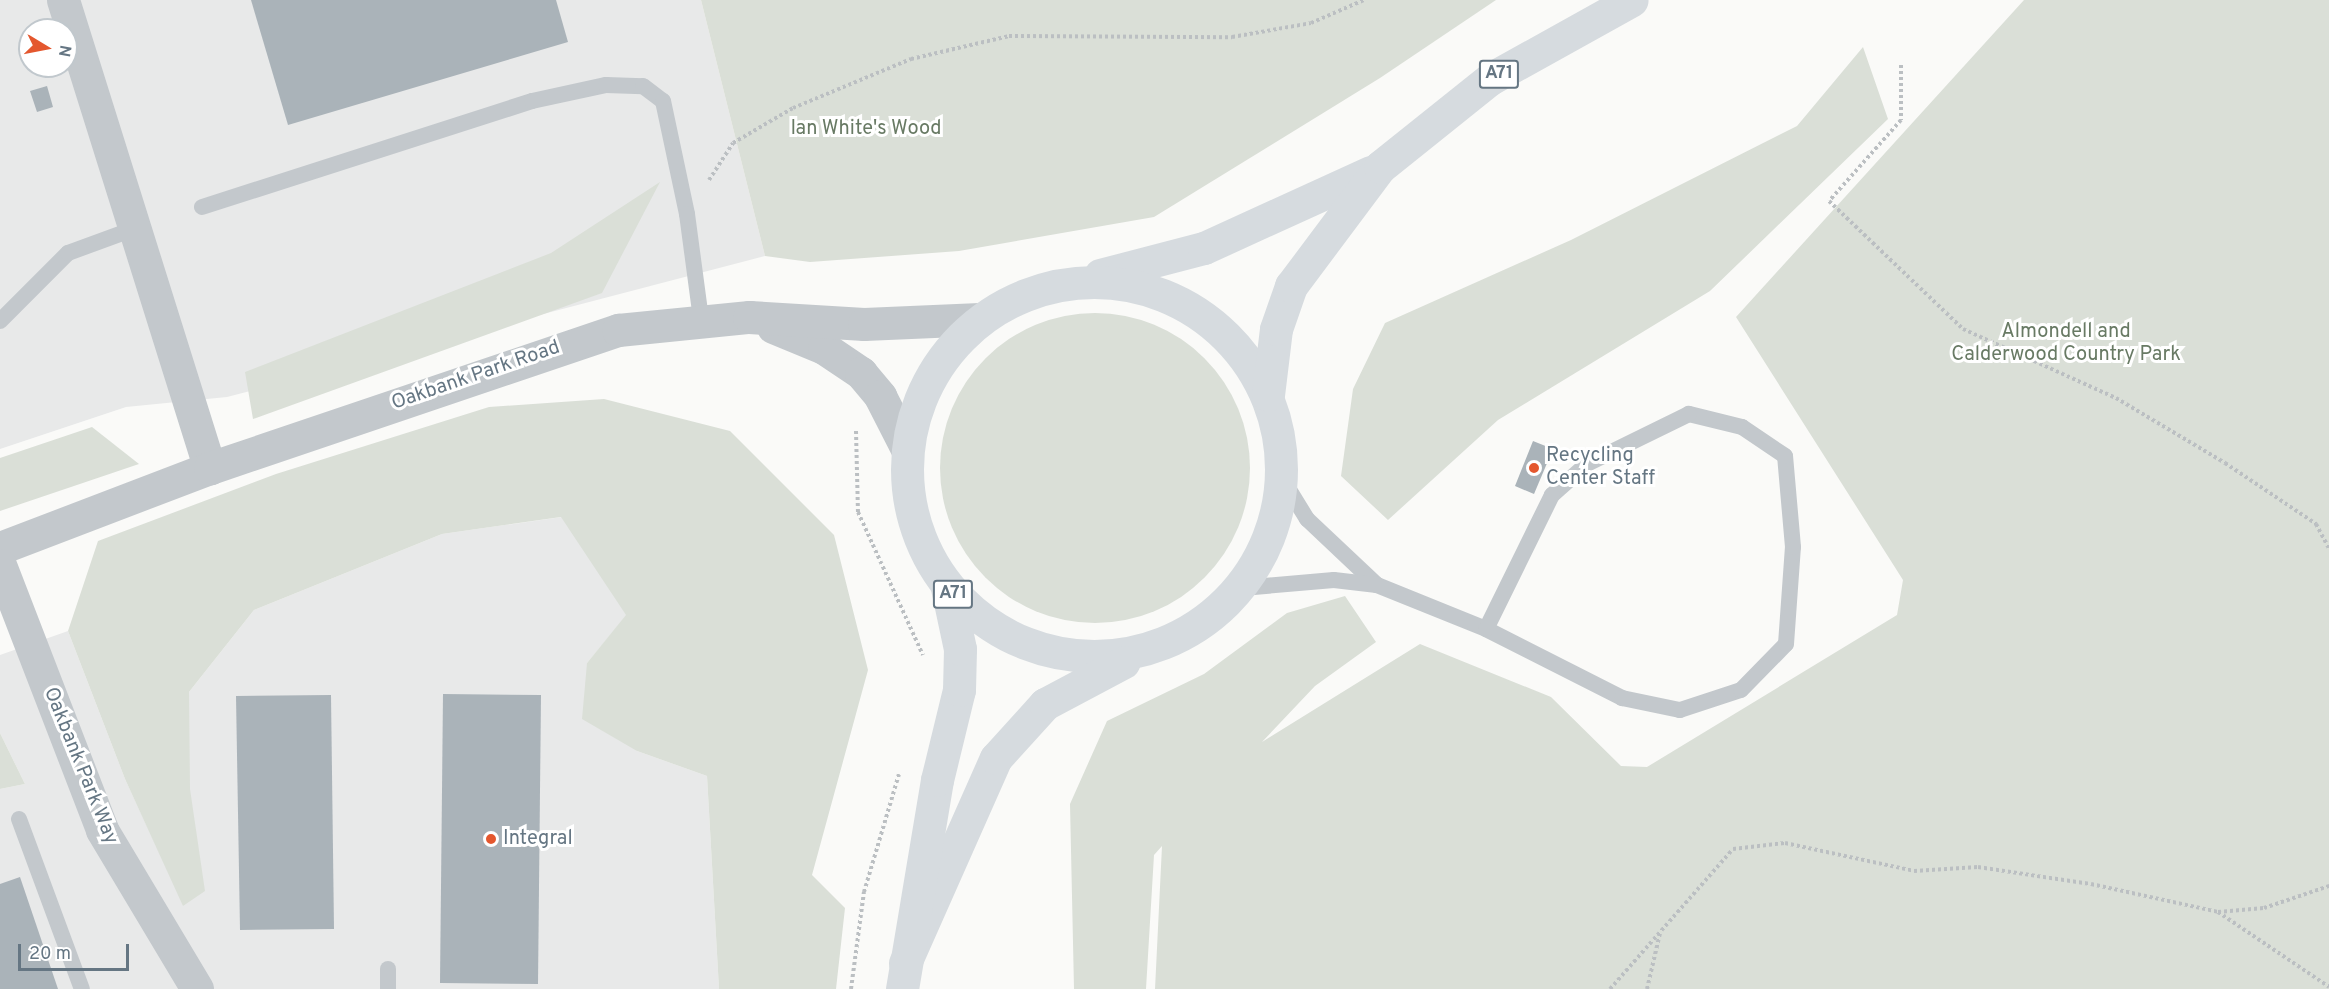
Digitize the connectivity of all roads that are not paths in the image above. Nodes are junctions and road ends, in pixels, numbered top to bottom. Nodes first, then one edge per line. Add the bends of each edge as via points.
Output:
1 (63, 0) edge
2 (1632, 0) edge
3 (1380, 167) junction
4 (202, 207) dead end
5 (136, 228) junction
6 (1077, 281) junction
7 (749, 317) junction
8 (701, 319) junction
9 (980, 319) junction
10 (0, 321) edge
11 (1268, 395) junction
12 (907, 449) junction
13 (210, 468) junction
14 (1283, 480) junction
15 (0, 548) edge
16 (0, 565) edge
17 (1377, 585) junction
18 (947, 588) junction
19 (1242, 588) junction
20 (1486, 629) junction
21 (1153, 649) junction
22 (19, 819) dead end
23 (388, 969) dead end
24 (903, 976) edge
25 (82, 989) edge
26 (197, 989) edge
27 (388, 989) edge

1 - 5 street
2 - 3 main road, A71 via 1490,79
3 - 6 main road, A71 via 1204,248
3 - 11 main road, A71 via 1291,286 1276,329
4 - 8 lane via 532,101 606,86 643,86 663,101 687,214
5 - 10 lane via 68,253
5 - 13 street
6 - 9 main road, A71 via 1026,294
6 - 11 main road, A71 via 1136,285 1191,307 1236,345
7 - 8 street, Oakbank Park Road
7 - 9 street, Oakbank Park Road via 874,324
7 - 12 street, Oakbank Park Road via 824,348 861,373 880,396
8 - 13 street, Oakbank Park Road via 618,330 535,355
9 - 12 main road, A71 via 944,355 919,400
11 - 14 main road, A71 via 1280,436
12 - 18 main road, A71 via 908,498 916,527 922,546
13 - 15 street, Oakbank Park Road
14 - 17 lane via 1307,519
14 - 19 main road, A71 via 1271,537
16 - 26 street, Oakbank Park Way via 102,830
17 - 19 lane via 1334,580
17 - 20 lane
18 - 21 main road, A71 via 989,626 1041,651 1096,658
18 - 24 main road, A71 via 960,649 959,690 937,780
19 - 21 main road, A71 via 1202,625
20 - 20 lane via 1552,495 1587,464 1689,414 1742,427 1785,456 1793,547 1786,644 1741,690 1680,710 1622,698
21 - 24 main road, A71 via 1083,680 1045,704 1016,731 977,795
22 - 25 lane
23 - 27 lane

